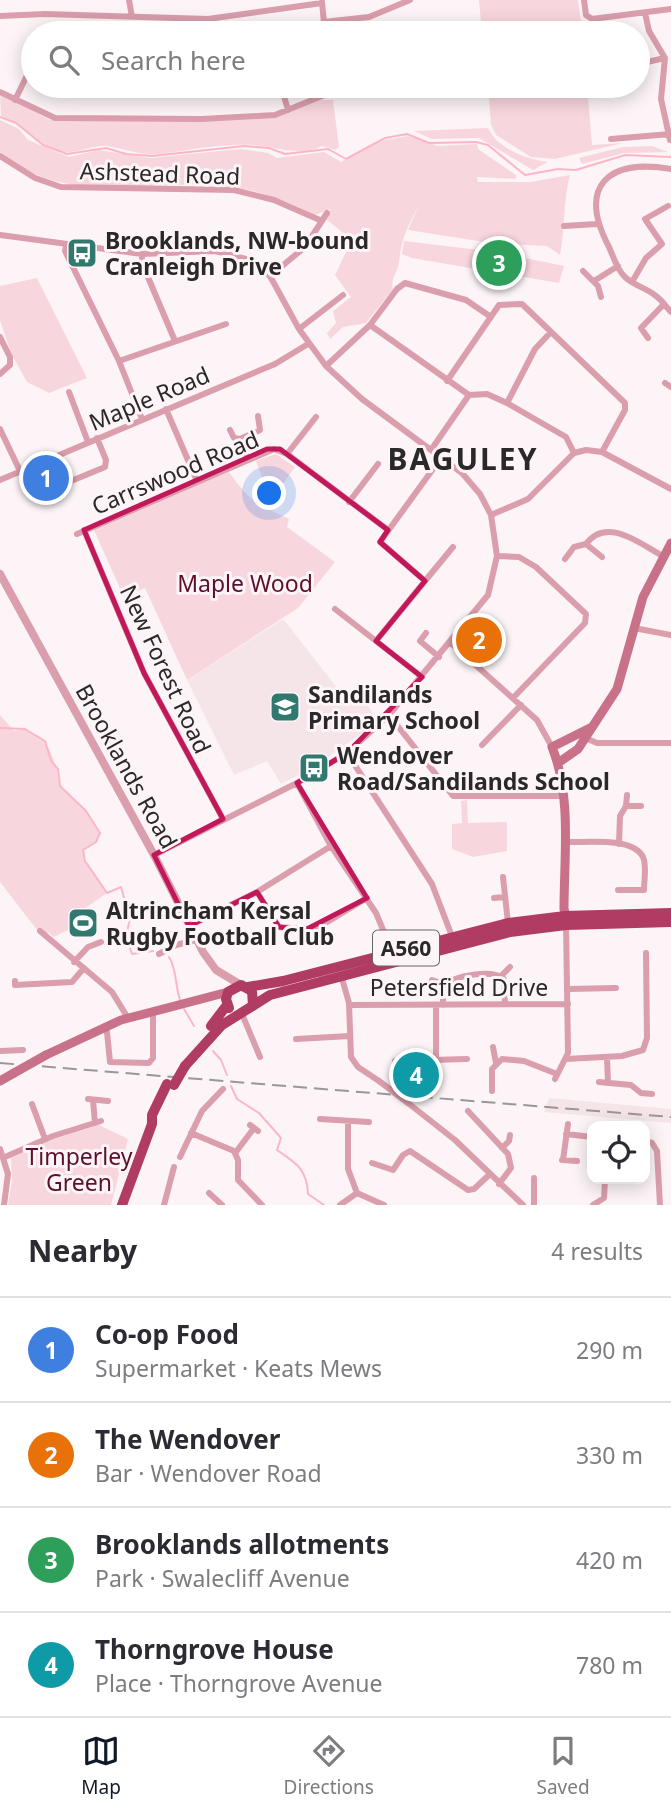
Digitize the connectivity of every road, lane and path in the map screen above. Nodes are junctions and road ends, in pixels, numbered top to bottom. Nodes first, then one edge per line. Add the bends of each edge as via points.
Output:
1 (130, 0) edge
2 (410, 0) edge
3 (584, 0) edge
4 (670, 0) edge
5 (322, 1) edge
6 (671, 9) edge
7 (645, 13) junction
8 (0, 16) edge
9 (132, 17) junction
10 (324, 21) edge
11 (333, 21) edge
12 (647, 21) edge
13 (650, 33) edge
14 (665, 58) junction
15 (650, 61) edge
16 (21, 87) edge
17 (0, 92) edge
18 (284, 98) edge
19 (321, 98) edge
20 (15, 100) junction
21 (288, 110) junction
22 (670, 137) edge
23 (611, 139) dead end
24 (0, 156) edge
25 (671, 169) edge
26 (668, 206) dead end
27 (327, 213) dead end
28 (322, 221) junction
29 (597, 224) junction
30 (564, 226) dead end
31 (0, 235) edge
32 (66, 246) junction
33 (142, 254) junction
34 (618, 265) junction
35 (583, 271) dead end
36 (270, 276) junction
37 (594, 281) junction
38 (632, 282) junction
39 (343, 295) dead end
40 (601, 297) dead end
41 (664, 304) junction
42 (671, 312) edge
43 (491, 317) junction
44 (226, 324) dead end
45 (370, 325) junction
46 (299, 329) junction
47 (550, 333) junction
48 (0, 337) edge
49 (648, 338) dead end
50 (175, 341) junction
51 (309, 344) junction
52 (119, 361) junction
53 (326, 366) junction
54 (0, 373) edge
55 (447, 380) junction
56 (69, 392) dead end
57 (469, 395) junction
58 (507, 403) junction
59 (166, 409) junction
60 (258, 416) dead end
61 (316, 417) dead end
62 (142, 419) junction
63 (0, 429) edge
64 (230, 430) dead end
65 (97, 439) junction
66 (240, 439) junction
67 (88, 442) junction
68 (432, 450) junction
69 (602, 452) junction
70 (574, 453) junction
71 (288, 454) junction
72 (247, 458) junction
73 (441, 458) junction
74 (378, 464) dead end
75 (20, 471) junction
76 (0, 480) edge
77 (197, 481) junction
78 (59, 486) dead end
79 (671, 489) edge
80 (349, 502) junction
81 (491, 515) junction
82 (388, 530) junction
83 (80, 532) joint
84 (671, 543) edge
85 (586, 544) junction
86 (453, 547) dead end
87 (497, 556) junction
88 (663, 556) junction
89 (602, 557) dead end
90 (565, 559) dead end
91 (0, 574) edge
92 (425, 581) junction
93 (335, 609) dead end
94 (634, 628) junction
95 (426, 634) dead end
96 (671, 635) edge
97 (376, 641) junction
98 (451, 643) junction
99 (439, 657) junction
100 (422, 677) junction
101 (513, 698) junction
102 (521, 705) junction
103 (389, 715) junction
104 (583, 737) junction
105 (671, 743) edge
106 (482, 746) dead end
107 (552, 747) junction
108 (347, 753) junction
109 (558, 763) junction
110 (297, 783) junction
111 (627, 795) dead end
112 (564, 796) junction
113 (626, 806) junction
114 (641, 806) dead end
115 (223, 819) junction
116 (565, 842) junction
117 (619, 844) junction
118 (331, 846) junction
119 (154, 855) junction
120 (503, 877) dead end
121 (618, 890) dead end
122 (257, 892) junction
123 (505, 897) junction
124 (367, 898) junction
125 (494, 898) dead end
126 (671, 913) edge
127 (566, 921) junction
128 (671, 922) edge
129 (189, 926) junction
130 (509, 928) junction
131 (40, 931) dead end
132 (384, 932) dead end
133 (196, 940) junction
134 (453, 941) junction
135 (102, 942) dead end
136 (646, 953) dead end
137 (159, 954) dead end
138 (74, 961) junction
139 (510, 967) dead end
140 (84, 968) junction
141 (339, 971) junction
142 (222, 975) junction
143 (501, 976) junction
144 (15, 981) dead end
145 (432, 981) dead end
146 (444, 984) junction
147 (244, 986) junction
148 (616, 988) dead end
149 (568, 989) junction
150 (227, 1000) junction
151 (505, 1004) junction
152 (568, 1004) junction
153 (349, 1005) junction
154 (440, 1005) junction
155 (253, 1006) junction
156 (153, 1012) junction
157 (240, 1014) junction
158 (128, 1018) junction
159 (107, 1032) dead end
160 (349, 1036) junction
161 (296, 1039) dead end
162 (493, 1046) dead end
163 (19, 1048) dead end
164 (0, 1051) edge
165 (260, 1057) dead end
166 (607, 1057) junction
167 (467, 1059) dead end
168 (566, 1059) junction
169 (436, 1060) junction
170 (395, 1061) dead end
171 (496, 1063) junction
172 (182, 1066) junction
173 (0, 1081) edge
174 (599, 1082) dead end
175 (608, 1083) junction
176 (217, 1091) dead end
177 (492, 1091) dead end
178 (648, 1097) dead end
179 (108, 1101) dead end
180 (32, 1104) dead end
181 (468, 1111) dead end
182 (320, 1119) dead end
183 (348, 1121) junction
184 (369, 1122) dead end
185 (568, 1124) dead end
186 (254, 1128) dead end
187 (191, 1133) junction
188 (566, 1134) junction
189 (510, 1135) dead end
190 (587, 1136) edge
191 (45, 1139) junction
192 (650, 1143) edge
193 (502, 1148) junction
194 (0, 1149) edge
195 (236, 1152) junction
196 (5, 1157) junction
197 (180, 1157) dead end
198 (577, 1161) dead end
199 (372, 1163) dead end
200 (174, 1173) dead end
201 (490, 1174) junction
202 (534, 1178) dead end
203 (499, 1184) junction
204 (605, 1184) edge
205 (357, 1193) junction
206 (212, 1196) dead end
207 (4, 1205) edge
208 (122, 1205) edge
209 (164, 1205) edge
210 (222, 1205) edge
211 (262, 1205) edge
212 (340, 1205) edge
213 (384, 1205) edge
214 (523, 1205) edge
215 (534, 1205) edge
216 (593, 1205) edge
217 (660, 1205) edge

1 - 9 street
2 - 11 street via 369,17
3 - 7 street via 589,18
4 - 6 street
5 - 9 street via 208,19
5 - 10 street
6 - 7 street
7 - 12 street
8 - 9 street
13 - 14 street
14 - 15 street
14 - 22 street via 661,103
16 - 20 street
17 - 20 street
18 - 21 street
19 - 21 street
20 - 21 street via 55,118 219,119
22 - 23 street
24 - 28 street, Ashstead Road via 35,178 61,187 234,190 274,200
25 - 29 street via 628,167 612,175 599,188 594,204
26 - 38 street via 645,219 662,244 646,258
27 - 28 street
28 - 36 street via 304,247
29 - 30 street
29 - 34 street
31 - 32 street
32 - 33 street
32 - 52 street
33 - 36 street via 226,252
33 - 50 street
34 - 37 street
34 - 38 street
35 - 37 street
36 - 46 street
37 - 40 street
38 - 41 street
39 - 46 street
41 - 42 street
41 - 49 street via 641,328
43 - 45 street via 466,300 411,282 397,289
43 - 47 street via 499,305 522,304
43 - 55 street
44 - 50 street
45 - 53 street
45 - 55 street
46 - 51 street
47 - 58 street via 535,349
47 - 69 street via 625,403
48 - 54 street via 9,357 9,365
50 - 52 street
51 - 53 street
51 - 59 street, Maple Road via 287,359
52 - 62 street
53 - 68 street via 362,399
55 - 57 street
56 - 67 street
57 - 58 street via 487,394
57 - 68 street
58 - 70 street via 566,437
59 - 62 street, Maple Road
59 - 77 street
60 - 66 street via 260,430
61 - 71 street
62 - 65 street, Maple Road
63 - 75 street
64 - 66 street
65 - 67 street, Maple Road
65 - 78 street via 106,460 104,467
66 - 72 street
67 - 75 street, Maple Road
68 - 73 street
69 - 70 street
69 - 79 street
70 - 81 street via 528,499
71 - 72 street, Carrswood Road via 274,449
71 - 80 street, Carrswood Road
72 - 77 street, Carrswood Road
73 - 81 street via 471,482
73 - 82 street
74 - 80 street
75 - 76 street, Maple Road
77 - 83 street, Carrswood Road
80 - 82 street, Carrswood Road
81 - 87 street
82 - 92 street via 380,542
83 - 115 street, New Forest Road via 144,673
84 - 88 main road
85 - 88 street via 598,532 610,530
85 - 89 street
85 - 90 street via 574,547
86 - 92 street
87 - 98 street via 488,595
87 - 101 street via 519,557 536,567 586,614 585,623
88 - 94 main road
91 - 119 street, Brooklands Road
92 - 97 street
93 - 97 street
94 - 96 street
94 - 104 main road via 617,689
95 - 99 street via 420,641
97 - 100 street
98 - 99 street
98 - 101 street
99 - 100 street
100 - 103 street
101 - 102 street
102 - 106 street
102 - 107 street via 537,720
103 - 108 street
103 - 112 street via 453,796
104 - 105 street via 597,743
104 - 107 main road
104 - 109 main road
107 - 109 main road
108 - 110 street
108 - 134 street via 432,884
109 - 112 main road
110 - 115 street
110 - 118 street
111 - 113 street
112 - 116 main road
113 - 114 street
113 - 117 street via 620,816
115 - 119 street
116 - 117 street
116 - 127 main road
117 - 121 street via 641,854 645,890
118 - 122 street
118 - 124 street
119 - 129 street, Brooklands Road
120 - 123 street
122 - 124 street via 279,927 305,930 314,930
122 - 129 street
123 - 125 street
123 - 130 street
124 - 132 street
126 - 127 highway, A560
127 - 128 highway, A560
127 - 130 highway, A560
127 - 149 street
129 - 133 street, Brooklands Road
130 - 134 highway, A560
131 - 138 street
133 - 137 street
133 - 142 street, Brooklands Road
134 - 141 highway, A560
135 - 138 street via 88,947
136 - 166 street via 647,1042 636,1054
138 - 140 street
139 - 143 street
140 - 144 street via 72,982 15,985
140 - 158 street via 118,997
141 - 147 highway, A560
141 - 153 street
141 - 155 highway, A560 via 270,995
142 - 147 street, Brooklands Road
142 - 150 street, Brooklands Road
143 - 146 street via 468,976
143 - 151 street
145 - 146 street
146 - 154 street
147 - 150 highway, A560
147 - 155 highway via 254,994
148 - 149 street
149 - 152 street
150 - 156 main road via 210,999
150 - 157 highway
150 - 172 highway, A560 via 220,1019 199,1038
151 - 152 street, Petersfield Drive
151 - 154 street, Petersfield Drive
152 - 168 street
153 - 154 street, Petersfield Drive
153 - 160 street
154 - 169 street
155 - 157 highway, A560
156 - 158 main road
156 - 159 street via 153,1058 149,1063 110,1062
157 - 165 street
157 - 172 highway, A560 via 209,1037
158 - 173 main road, bridge
160 - 161 street
160 - 201 street, bridge via 354,1062 455,1140
162 - 171 street
163 - 164 street
166 - 168 street
166 - 175 street
167 - 169 street
168 - 171 street via 556,1076 514,1059
169 - 170 street
171 - 177 street
172 - 208 highway, A560 via 152,1115
174 - 175 street
175 - 178 street via 633,1086
176 - 187 street
179 - 191 street via 91,1100 98,1122
180 - 191 street
181 - 193 street
182 - 183 street
183 - 184 street
183 - 205 street via 348,1167
185 - 188 street
186 - 195 street
187 - 195 street
187 - 197 street
188 - 190 street
188 - 198 street via 561,1160
189 - 193 street
191 - 196 street
192 - 217 street via 657,1151
193 - 203 street via 511,1167
194 - 196 street
195 - 211 street via 239,1180
196 - 207 street
199 - 201 street via 393,1170 410,1151 468,1190
200 - 209 street
201 - 203 street
202 - 215 street
203 - 214 street
204 - 216 street via 604,1198
205 - 212 street
205 - 213 street
206 - 210 street

